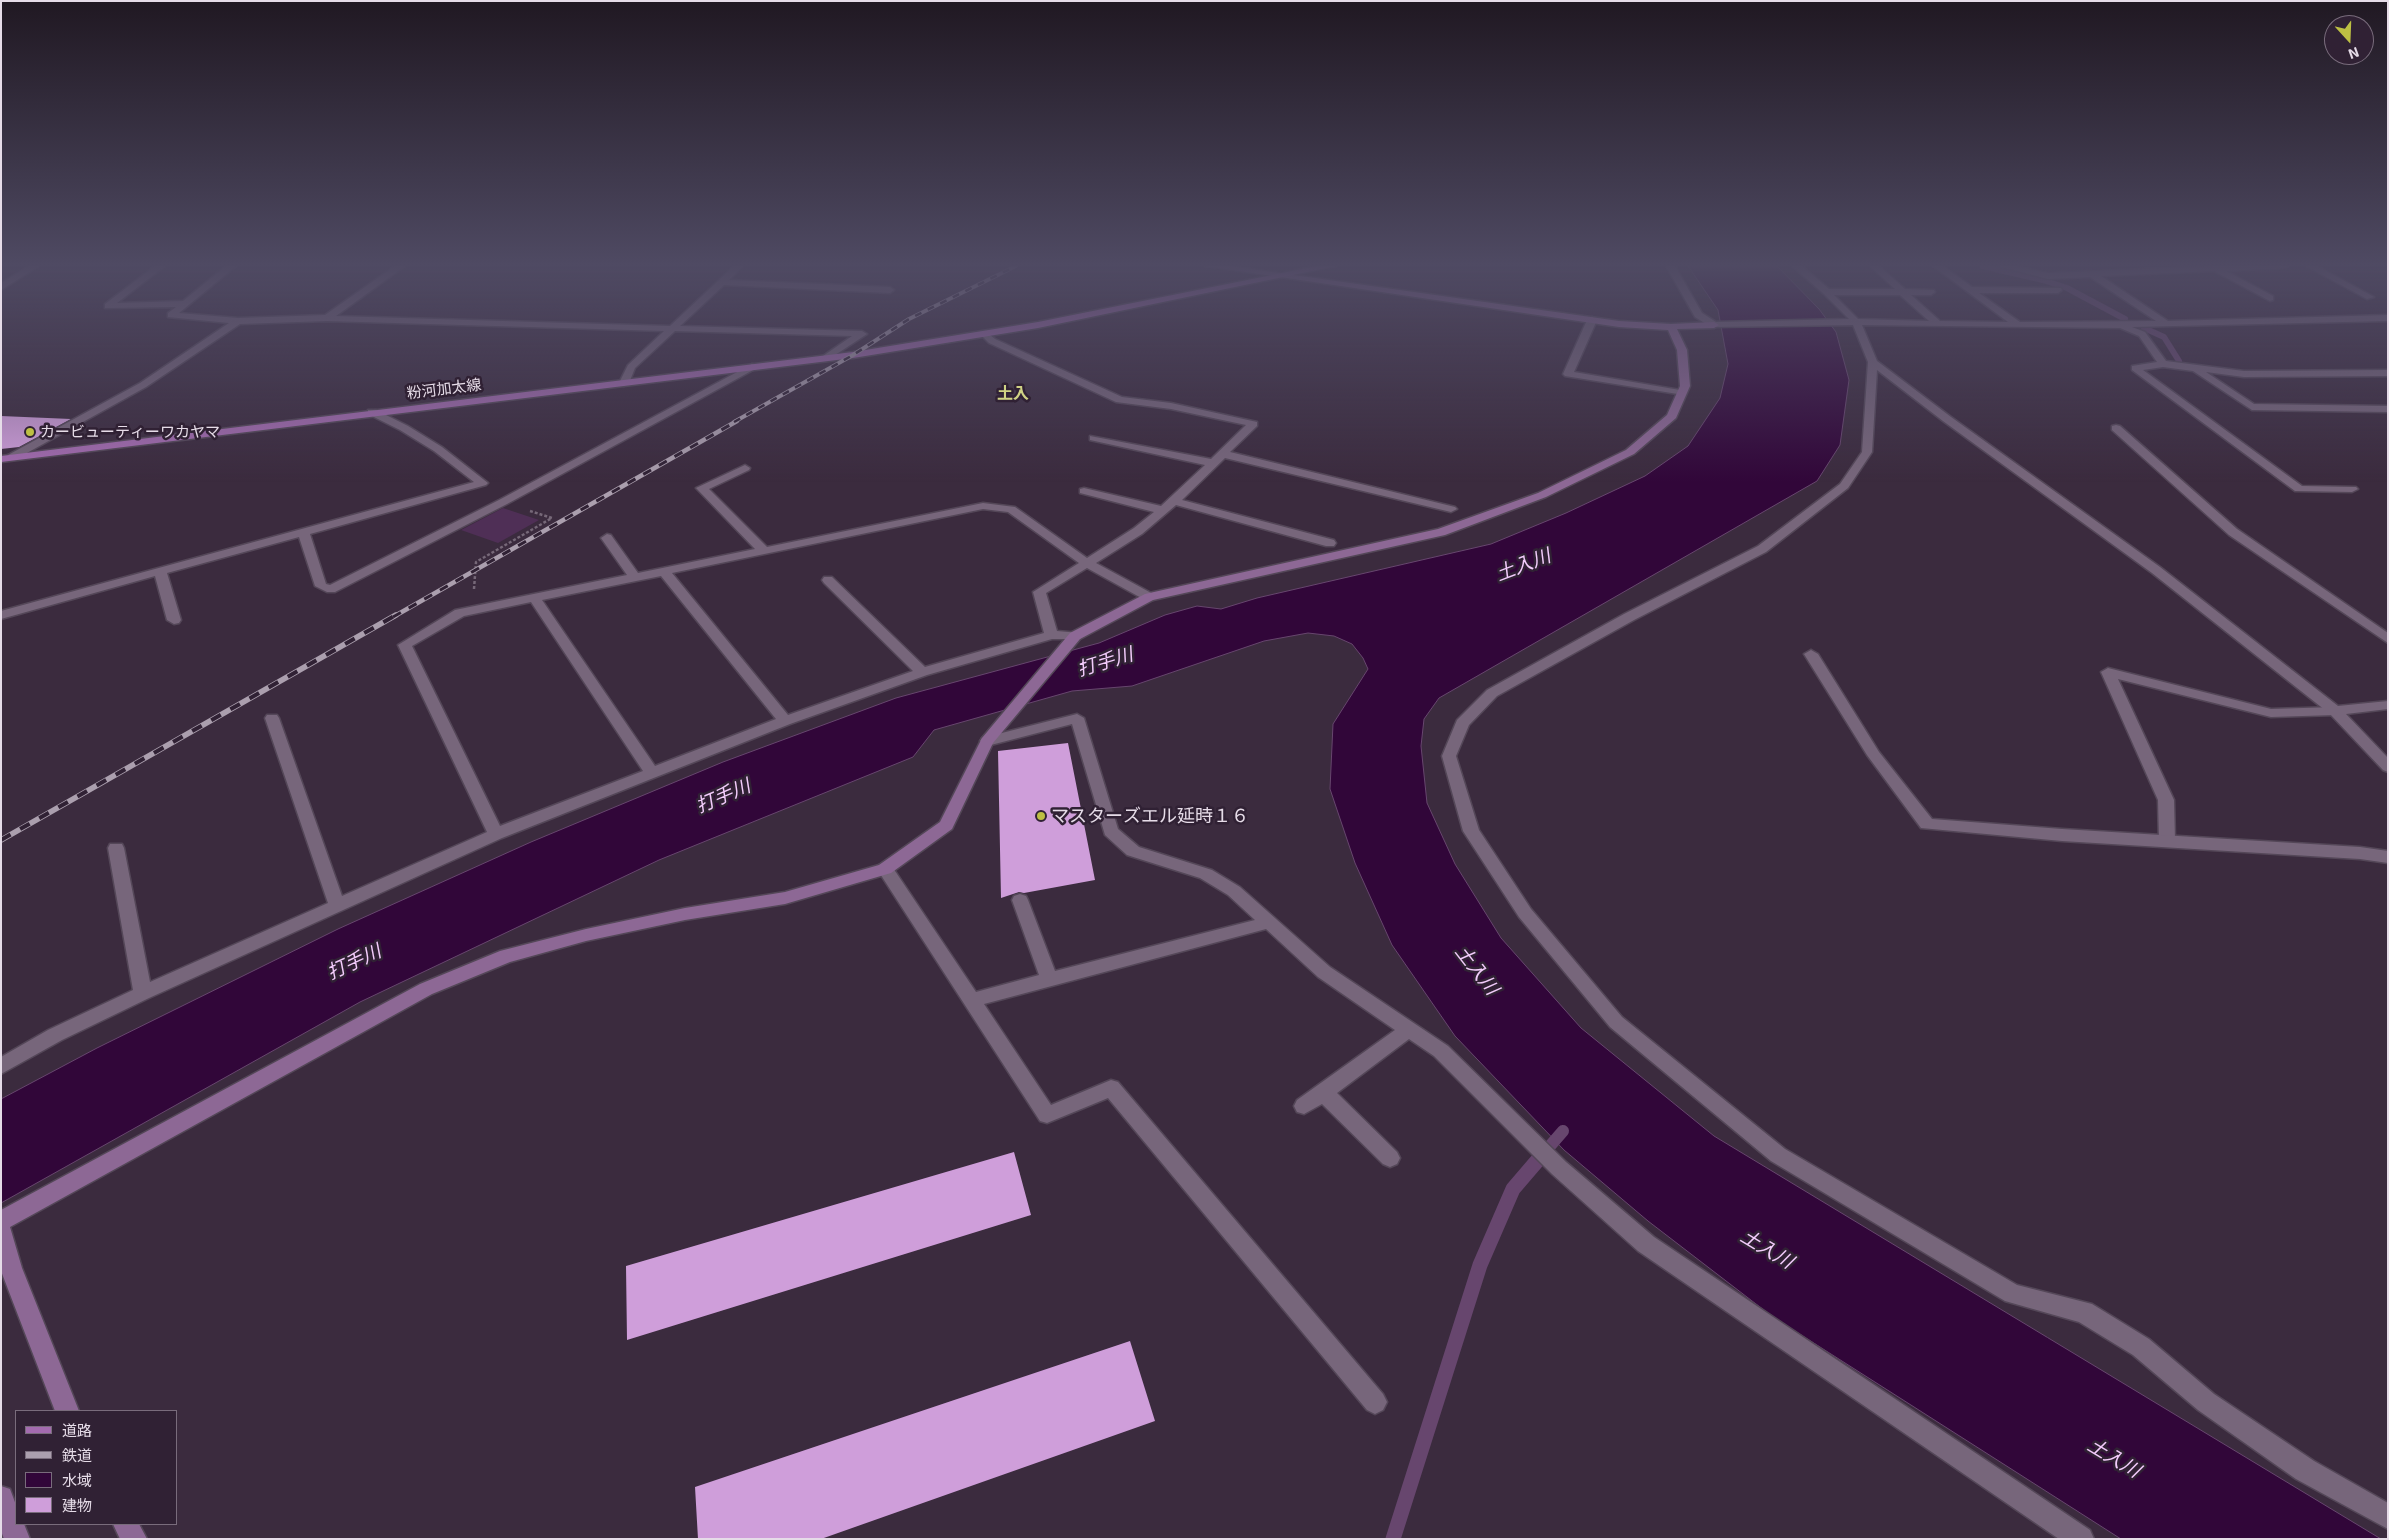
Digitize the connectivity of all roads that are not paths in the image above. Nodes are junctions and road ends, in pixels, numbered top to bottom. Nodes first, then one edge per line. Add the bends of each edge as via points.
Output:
1 (213, 338) edge
2 (662, 338) edge
3 (856, 338) edge
4 (959, 338) edge
5 (989, 338) edge
6 (1584, 338) edge
7 (1676, 338) edge
8 (1863, 338) edge
9 (2145, 338) edge
10 (826, 358) junction
11 (1873, 362) junction
12 (2163, 364) junction
13 (752, 367) junction
14 (2196, 370) junction
15 (2388, 373) edge
16 (624, 382) junction
17 (1680, 393) junction
18 (2388, 410) edge
19 (372, 412) junction
20 (2116, 428) dead end
21 (1094, 438) dead end
22 (1222, 454) junction
23 (7, 458) edge
24 (1213, 463) junction
25 (745, 468) dead end
26 (2352, 489) dead end
27 (1084, 491) dead end
28 (1174, 500) junction
29 (1162, 510) junction
30 (1451, 510) dead end
31 (303, 532) junction
32 (606, 538) dead end
33 (1330, 544) dead end
34 (764, 551) junction
35 (1087, 563) junction
36 (160, 571) junction
37 (664, 571) junction
38 (635, 577) junction
39 (828, 580) dead end
40 (1149, 597) junction
41 (534, 598) junction
42 (1, 615) edge
43 (174, 620) dead end
44 (1051, 635) junction
45 (1075, 636) junction
46 (2388, 639) edge
47 (1811, 654) dead end
48 (922, 672) junction
49 (2388, 704) edge
50 (2335, 711) junction
51 (272, 718) dead end
52 (785, 721) junction
53 (987, 741) junction
54 (2388, 767) edge
55 (652, 773) junction
56 (496, 834) junction
57 (2167, 840) junction
58 (116, 848) dead end
59 (2388, 857) edge
60 (885, 869) junction
61 (1020, 900) dead end
62 (337, 905) junction
63 (1270, 922) junction
64 (1049, 979) junction
65 (143, 992) junction
66 (971, 1000) junction
67 (1410, 1029) junction
68 (1, 1066) edge
69 (1323, 1092) junction
70 (1304, 1106) dead end
71 (1390, 1158) dead end
72 (1, 1221) edge
73 (1, 1230) edge
74 (1375, 1402) dead end
75 (68, 1410) edge
76 (1, 1498) edge
77 (2388, 1517) edge
78 (126, 1525) edge
79 (17, 1539) edge
80 (134, 1539) edge
81 (2081, 1539) edge

1 - 23 street via 143,385
2 - 16 street via 631,367
3 - 10 street
4 - 10 main road, 粉河加太線
5 - 22 street via 1120,400 1171,406 1253,424
6 - 17 street via 1568,374
7 - 17 street via 1682,350 1685,386
8 - 11 street
9 - 12 street
10 - 13 main road, 粉河加太線
11 - 50 street via 2156,570
11 - 77 street via 1867,452 1844,486 1762,548 1492,693 1462,724 1449,756 1471,831 1525,913 1616,1022 1778,1155 2013,1294 2084,1312 2141,1347 2206,1402 2305,1470
12 - 14 street
12 - 26 street via 2135,368 2299,489
13 - 16 main road, 粉河加太線
13 - 31 street via 503,502 331,589 321,586
14 - 15 street via 2244,374
14 - 18 street via 2252,407
16 - 19 main road, 粉河加太線
17 - 40 street via 1672,416 1630,452 1542,496 1441,532
19 - 23 main road, 粉河加太線
19 - 31 street via 438,449 482,483
20 - 46 street via 2233,532
21 - 24 street
22 - 24 street
22 - 30 street
24 - 28 street
25 - 34 street via 702,488
27 - 29 street
28 - 29 street
28 - 33 street
29 - 35 street via 1138,531
31 - 36 street
32 - 38 street
34 - 35 street via 983,506 1011,509
34 - 37 street
35 - 40 street
35 - 44 street via 1039,592
36 - 42 street
36 - 43 street
37 - 38 street
37 - 52 street
38 - 41 street
39 - 48 street
40 - 45 street
41 - 55 street
41 - 56 street via 460,613 405,645
44 - 45 street
44 - 48 street
45 - 53 street
47 - 57 street via 1874,755 1926,824
48 - 52 street
49 - 50 street
50 - 54 street
50 - 57 street via 2271,713 2108,672 2166,800
51 - 62 street
52 - 55 street
53 - 60 street via 946,825
53 - 63 street via 1077,718 1111,831 1133,851 1206,874 1234,891
55 - 56 street
56 - 62 street
57 - 59 street
58 - 65 street
60 - 66 street
60 - 72 street via 785,898 658,920 506,956 426,989
61 - 64 street
62 - 65 street
63 - 64 street
63 - 67 street via 1324,972
64 - 66 street
65 - 68 street via 55,1035
66 - 74 street via 1047,1115 1111,1088
67 - 69 street
67 - 81 street via 1441,1051 1559,1168 1646,1244
69 - 70 street
69 - 71 street
73 - 75 street via 11,1268
76 - 79 street
78 - 80 street

